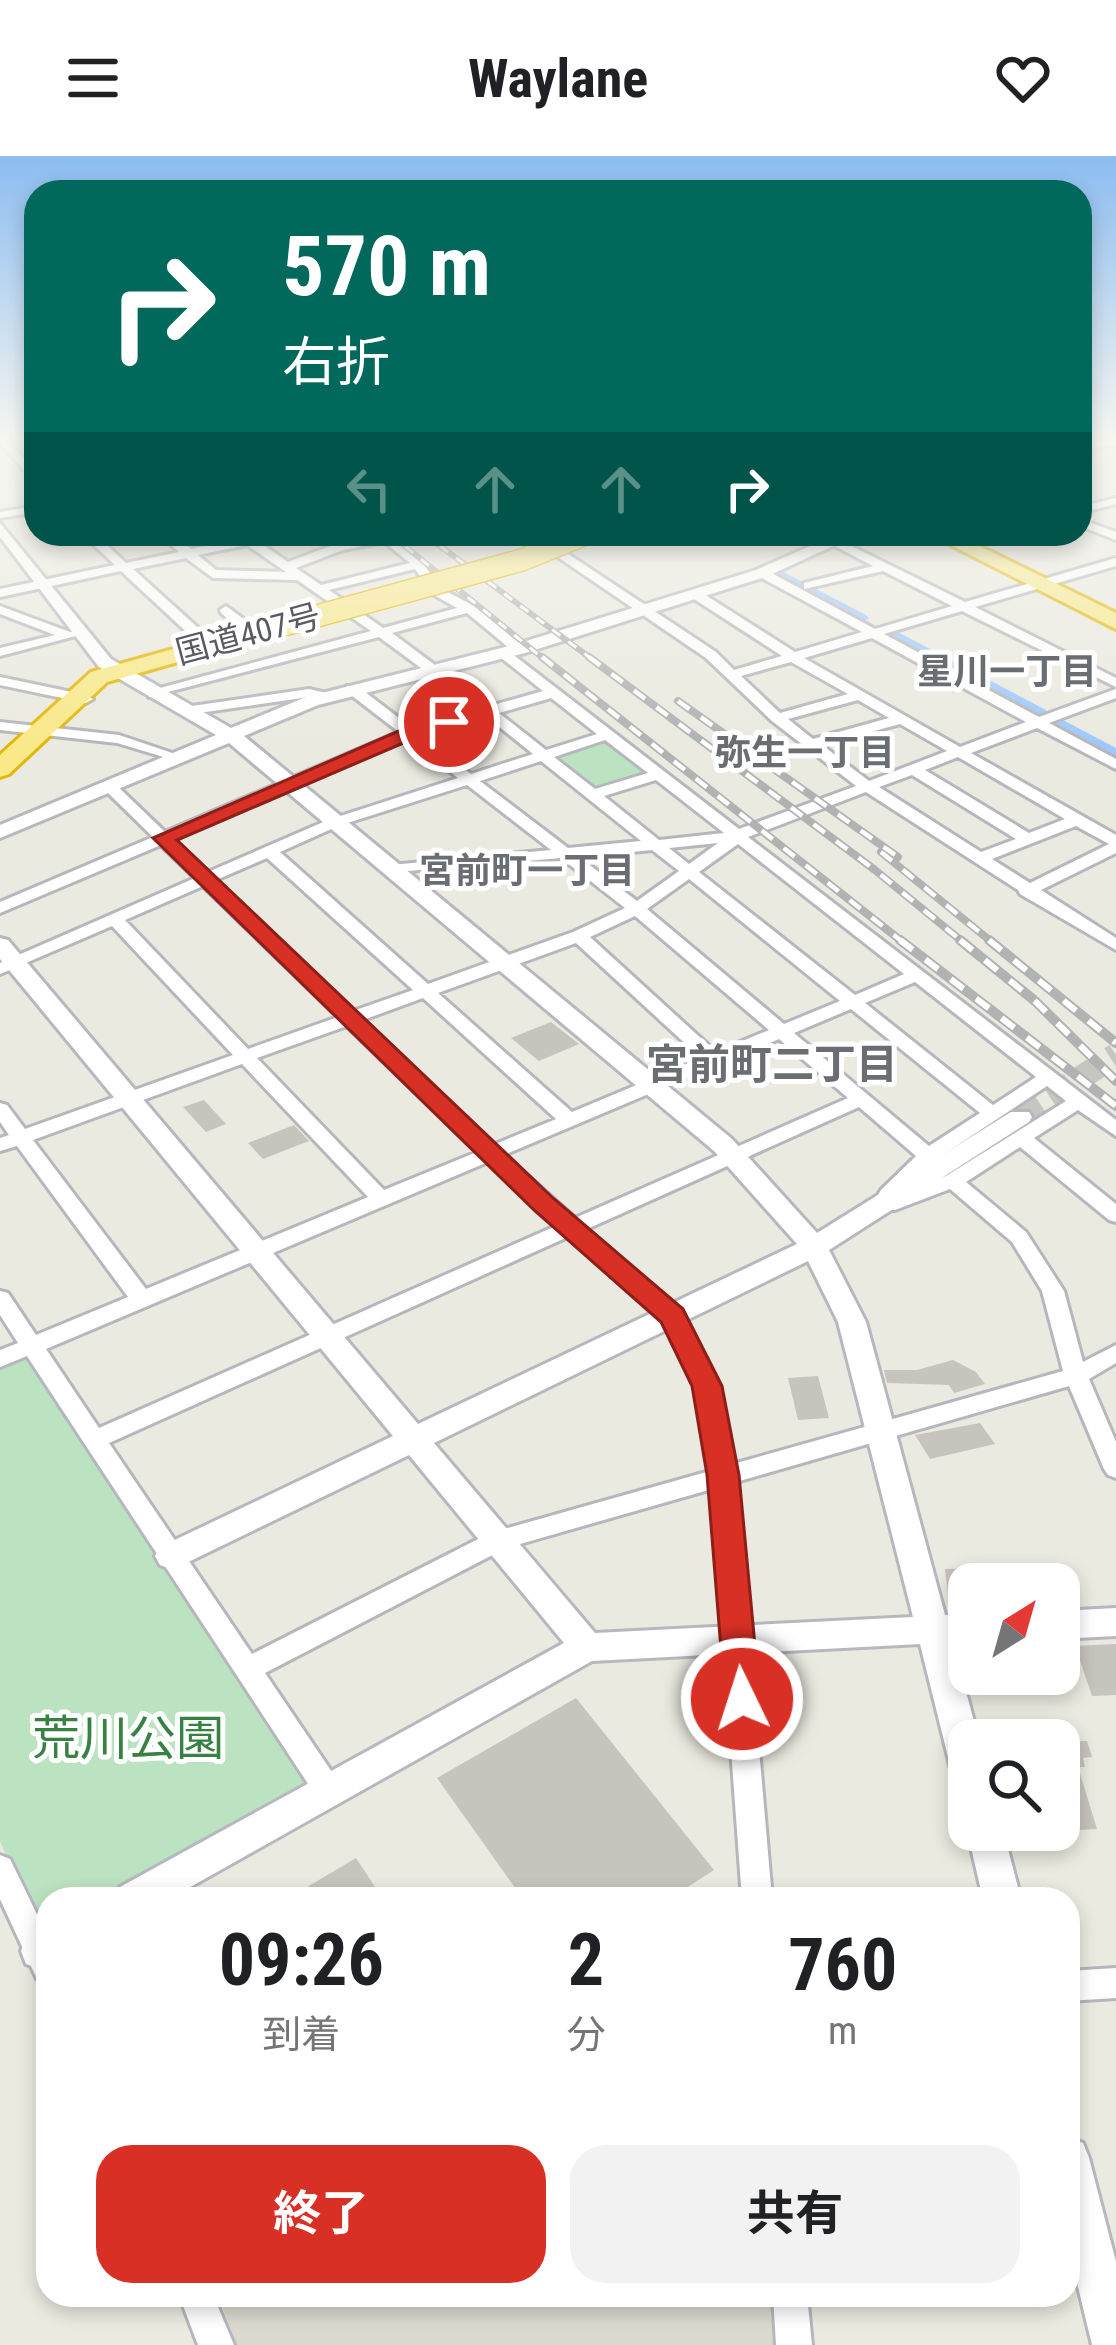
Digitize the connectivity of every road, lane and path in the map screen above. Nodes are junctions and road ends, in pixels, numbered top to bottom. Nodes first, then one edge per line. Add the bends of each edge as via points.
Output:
1 (8, 538) edge
2 (101, 546) edge
3 (176, 546) edge
4 (210, 546) edge
5 (256, 546) edge
6 (344, 546) edge
7 (396, 546) edge
8 (548, 546) edge
9 (555, 546) edge
10 (556, 546) edge
11 (562, 546) edge
12 (816, 546) edge
13 (849, 546) edge
14 (965, 546) edge
15 (976, 546) edge
16 (340, 547) joint
17 (552, 549) junction
18 (184, 554) junction
19 (311, 561) junction
20 (1116, 562) edge
21 (418, 565) junction
22 (885, 567) junction
23 (126, 568) junction
24 (768, 570) junction
25 (292, 572) junction
26 (363, 578) junction
27 (1041, 582) junction
28 (41, 586) junction
29 (808, 586) junction
30 (431, 587) junction
31 (318, 589) junction
32 (0, 593) edge
33 (695, 594) junction
34 (960, 606) junction
35 (347, 609) junction
36 (466, 609) junction
37 (0, 610) edge
38 (226, 610) dead end
39 (644, 610) junction
40 (1116, 618) edge
41 (260, 628) junction
42 (878, 630) junction
43 (381, 632) junction
44 (74, 634) junction
45 (206, 643) junction
46 (511, 651) junction
47 (0, 652) edge
48 (793, 657) junction
49 (435, 669) junction
50 (116, 671) junction
51 (731, 675) junction
52 (0, 682) edge
53 (1116, 683) edge
54 (352, 689) junction
55 (556, 692) junction
56 (1116, 693) edge
57 (154, 694) junction
58 (328, 695) junction
59 (860, 695) junction
60 (81, 698) junction
61 (814, 708) junction
62 (185, 711) junction
63 (489, 711) junction
64 (777, 718) junction
65 (902, 719) junction
66 (1045, 720) junction
67 (0, 726) edge
68 (45, 731) junction
69 (854, 732) junction
70 (408, 734) junction
71 (610, 734) junction
72 (229, 735) junction
73 (809, 744) junction
74 (1116, 751) edge
75 (959, 753) junction
76 (543, 756) junction
77 (177, 757) junction
78 (1116, 765) edge
79 (0, 769) edge
80 (914, 769) junction
81 (662, 774) junction
82 (468, 780) junction
83 (0, 781) edge
84 (289, 785) junction
85 (109, 786) junction
86 (866, 786) junction
87 (592, 794) junction
88 (1076, 820) junction
89 (333, 823) junction
90 (0, 832) edge
91 (738, 835) junction
92 (163, 838) junction
93 (1027, 839) junction
94 (654, 844) junction
95 (1116, 844) edge
96 (268, 851) junction
97 (563, 853) junction
98 (978, 859) junction
99 (391, 870) junction
100 (690, 872) junction
101 (202, 879) junction
102 (1026, 890) junction
103 (0, 908) edge
104 (637, 909) junction
105 (114, 919) junction
106 (579, 936) junction
107 (1116, 945) edge
108 (5, 959) edge
109 (504, 962) junction
110 (917, 975) junction
111 (425, 990) junction
112 (852, 1002) junction
113 (350, 1018) junction
114 (781, 1033) junction
115 (246, 1056) junction
116 (715, 1060) junction
117 (1050, 1076) junction
118 (654, 1088) junction
119 (128, 1098) junction
120 (859, 1100) junction
121 (1080, 1100) junction
122 (0, 1109) edge
123 (992, 1113) junction
124 (570, 1121) junction
125 (1021, 1127) junction
126 (1116, 1130) edge
127 (22, 1138) junction
128 (0, 1145) edge
129 (490, 1154) junction
130 (928, 1156) junction
131 (735, 1158) junction
132 (953, 1181) junction
133 (382, 1200) junction
134 (870, 1212) junction
135 (1116, 1215) edge
136 (571, 1229) junction
137 (814, 1246) junction
138 (258, 1252) junction
139 (0, 1298) edge
140 (142, 1300) junction
141 (673, 1316) junction
142 (329, 1336) junction
143 (32, 1346) junction
144 (1116, 1353) edge
145 (0, 1360) edge
146 (1076, 1376) junction
147 (883, 1430) junction
148 (95, 1438) junction
149 (416, 1439) junction
150 (1116, 1469) edge
151 (723, 1475) junction
152 (499, 1540) junction
153 (172, 1556) junction
154 (1116, 1622) edge
155 (1080, 1623) edge
156 (948, 1629) edge
157 (933, 1630) junction
158 (738, 1638) junction
159 (586, 1647) junction
160 (248, 1669) junction
161 (956, 1719) edge
162 (328, 1790) junction
163 (990, 1851) edge
164 (0, 1868) edge
165 (154, 1887) edge
166 (756, 1887) edge
167 (999, 1887) edge
168 (36, 1938) edge
169 (1116, 1983) edge
170 (1080, 1985) edge
171 (1080, 2206) edge
172 (201, 2307) edge
173 (791, 2307) edge
174 (216, 2345) edge
175 (794, 2345) edge
176 (1115, 2345) edge

1 - 28 street
2 - 23 street
3 - 18 street
4 - 18 street
5 - 25 street
6 - 16 street
7 - 21 street
8 - 17 street
9 - 41 highway, 国道407号, bridge
10 - 17 street
11 - 17 street
12 - 24 street
13 - 22 street
14 - 27 highway
15 - 27 highway
16 - 19 street
17 - 39 street
18 - 23 street
18 - 25 street via 213,574
19 - 25 street
19 - 26 street
20 - 27 street
21 - 26 street
21 - 30 street
22 - 29 street
22 - 34 street
23 - 28 street
23 - 45 street
24 - 29 street
24 - 33 street
24 - 42 street
25 - 31 street
26 - 31 street
27 - 34 street
27 - 40 highway
28 - 32 street
28 - 44 street
29 - 42 street
30 - 35 street
30 - 36 street
31 - 35 street
33 - 39 street
33 - 48 street
34 - 42 street
34 - 53 street
35 - 41 street
35 - 43 street
35 - 45 street via 216,649
36 - 43 street
36 - 46 street
37 - 44 street
38 - 41 street
39 - 46 street
39 - 51 street
41 - 45 highway, 国道407号
42 - 48 street
42 - 66 street
43 - 49 street
43 - 57 street
44 - 47 street
44 - 50 street
45 - 50 highway, 国道407号
46 - 49 street
46 - 55 street
48 - 51 street
48 - 59 street
49 - 54 street
49 - 63 street
50 - 57 street
50 - 60 highway, 国道407号
51 - 64 street
52 - 60 street
54 - 58 street
54 - 70 street
55 - 63 street
55 - 71 street
56 - 66 street
57 - 62 street
58 - 62 street
58 - 72 street
59 - 61 street
59 - 65 street
60 - 68 highway, 国道407号
61 - 64 street
61 - 69 street
62 - 72 street
63 - 70 street
63 - 76 street
64 - 73 street
65 - 69 street
65 - 75 street
66 - 74 street
66 - 75 street
66 - 78 street
67 - 68 street
68 - 77 street via 140,742
68 - 79 highway, 国道407号
68 - 83 highway, 国道407号
69 - 73 street
70 - 82 street
70 - 84 street
71 - 76 street
71 - 81 street
72 - 77 street
72 - 84 street
73 - 86 street
75 - 80 street
75 - 88 street
76 - 82 street
76 - 87 street
77 - 85 street
80 - 86 street
80 - 93 street
81 - 87 street
81 - 91 street
82 - 89 street
82 - 97 street
84 - 89 street
84 - 92 street
85 - 90 street
85 - 92 street
86 - 91 street
86 - 98 street
87 - 94 street
88 - 93 street
88 - 95 street
89 - 96 street
89 - 99 street
91 - 94 street
91 - 100 street
91 - 110 street
92 - 101 street
92 - 103 street
93 - 98 street
94 - 97 street
94 - 100 street
95 - 102 street
96 - 101 street
96 - 111 street
97 - 99 street
97 - 104 street
98 - 102 street
99 - 109 street
100 - 104 street
100 - 112 street
101 - 105 street
101 - 113 street
102 - 107 street
104 - 106 street
104 - 114 street
105 - 108 street
105 - 115 street
106 - 109 street
106 - 116 street
108 - 119 street
109 - 111 street
109 - 118 street
110 - 112 street
110 - 117 street
111 - 113 street
111 - 124 street
112 - 114 street
112 - 123 street
113 - 115 street
113 - 129 street
114 - 116 street
114 - 120 street
115 - 119 street
115 - 133 street
116 - 118 street
117 - 121 street
117 - 123 street
118 - 124 street
118 - 131 street
119 - 127 street
119 - 138 street
120 - 130 street
120 - 131 street
121 - 125 street
121 - 126 street
122 - 127 street
123 - 130 street
124 - 129 street
125 - 132 street
125 - 134 street
125 - 135 street
127 - 128 street
127 - 140 street
129 - 133 street
129 - 136 street
130 - 134 street
131 - 136 street
131 - 137 street
132 - 134 street
132 - 146 street via 1019,1238 1053,1291
133 - 138 street
134 - 137 street
136 - 141 street
136 - 142 street
137 - 141 street
137 - 147 street via 852,1322
138 - 140 street
138 - 142 street
139 - 143 street
140 - 143 street
141 - 149 street
141 - 151 street via 707,1386
142 - 148 street
142 - 149 street
143 - 145 street
143 - 148 street
144 - 146 street
146 - 147 street
146 - 150 street
147 - 151 street
147 - 157 street
148 - 153 street
149 - 152 street
149 - 153 street
151 - 152 street
151 - 158 street
152 - 159 street
152 - 160 street
153 - 160 street
154 - 155 street
156 - 157 street
157 - 158 street
157 - 161 street
158 - 159 street
158 - 166 street
159 - 162 street
160 - 162 street
162 - 165 street
163 - 167 street
164 - 168 street
169 - 170 street
171 - 176 street
172 - 174 street
173 - 175 street

